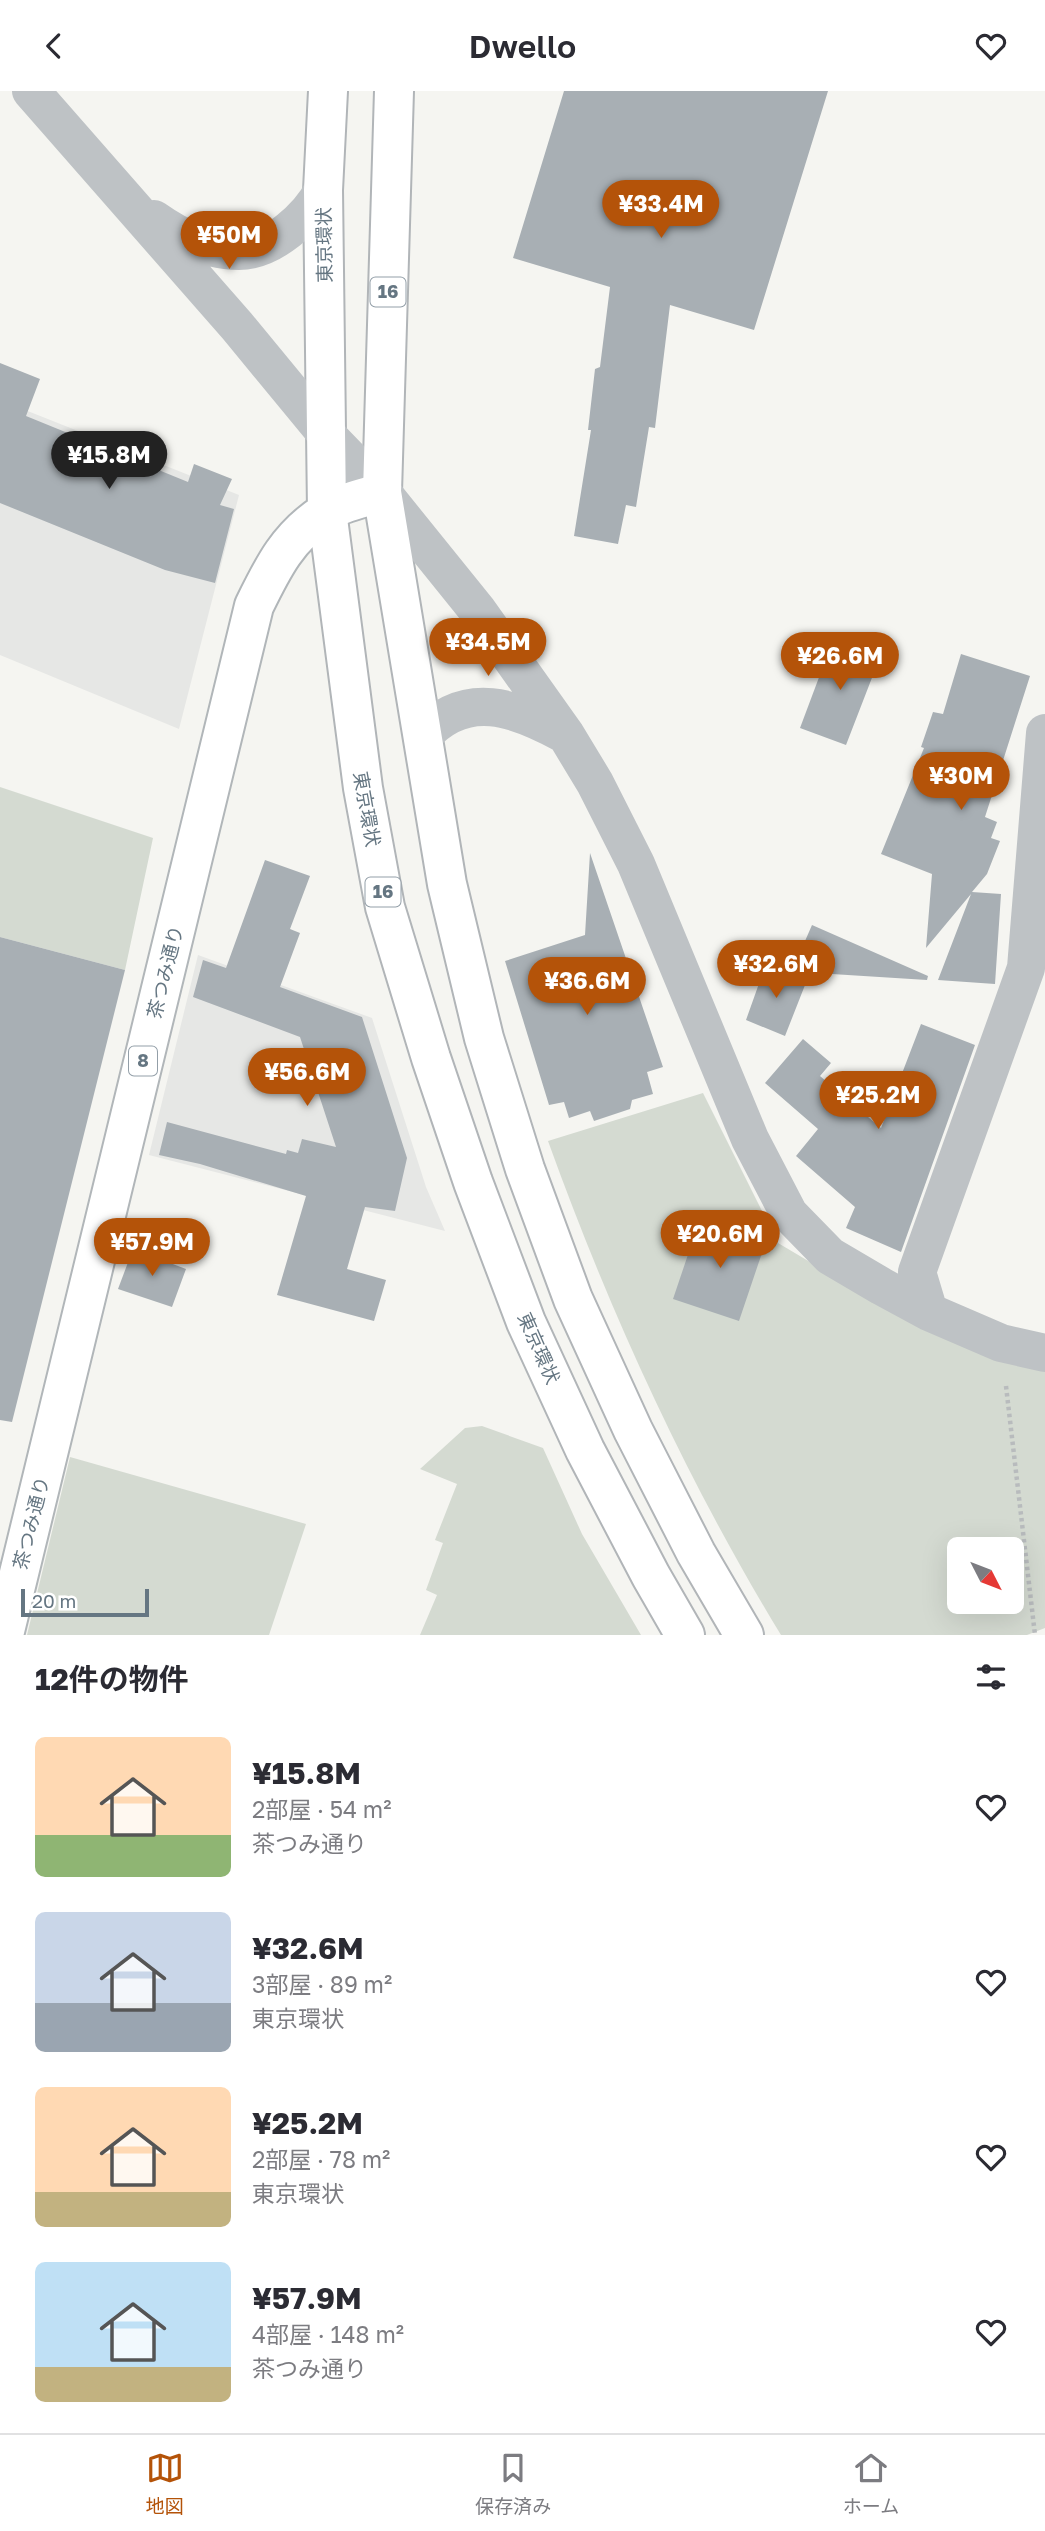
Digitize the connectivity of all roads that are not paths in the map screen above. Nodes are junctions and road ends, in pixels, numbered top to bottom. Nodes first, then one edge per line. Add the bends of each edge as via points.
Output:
1 (31, 91) edge
2 (328, 91) edge
3 (394, 91) edge
4 (323, 190) junction
5 (127, 200) junction
6 (326, 434) junction
7 (382, 492) junction
8 (327, 511) junction
9 (1045, 733) edge
10 (423, 736) junction
11 (566, 736) junction
12 (1040, 850) edge
13 (1036, 955) edge
14 (929, 1312) junction
15 (1045, 1353) edge
16 (4, 1635) edge
17 (685, 1635) edge
18 (744, 1635) edge

1 - 5 street
2 - 4 main road, 東京環状 / 16
3 - 7 main road, 16
4 - 5 street via 287,234 240,251 177,235
4 - 6 main road, 東京環状 / 16
5 - 6 street
6 - 7 street
6 - 8 main road, 東京環状 / 16
7 - 8 main road, 茶つみ通り / 8
7 - 10 main road, 16
7 - 11 street via 478,611
8 - 16 main road, 茶つみ通り / 8 via 297,535 276,561 254,606
8 - 17 main road, 東京環状 / 16 via 365,801 385,907 430,1058 526,1322 585,1450
9 - 12 street
10 - 11 street via 447,714 465,708 500,707
10 - 18 main road, 16 via 447,884 484,1038 525,1169 573,1299 633,1430
11 - 14 street via 636,864 750,1139 789,1213 830,1256
12 - 13 street
13 - 14 street via 1026,968 917,1272
14 - 15 street via 1001,1343

